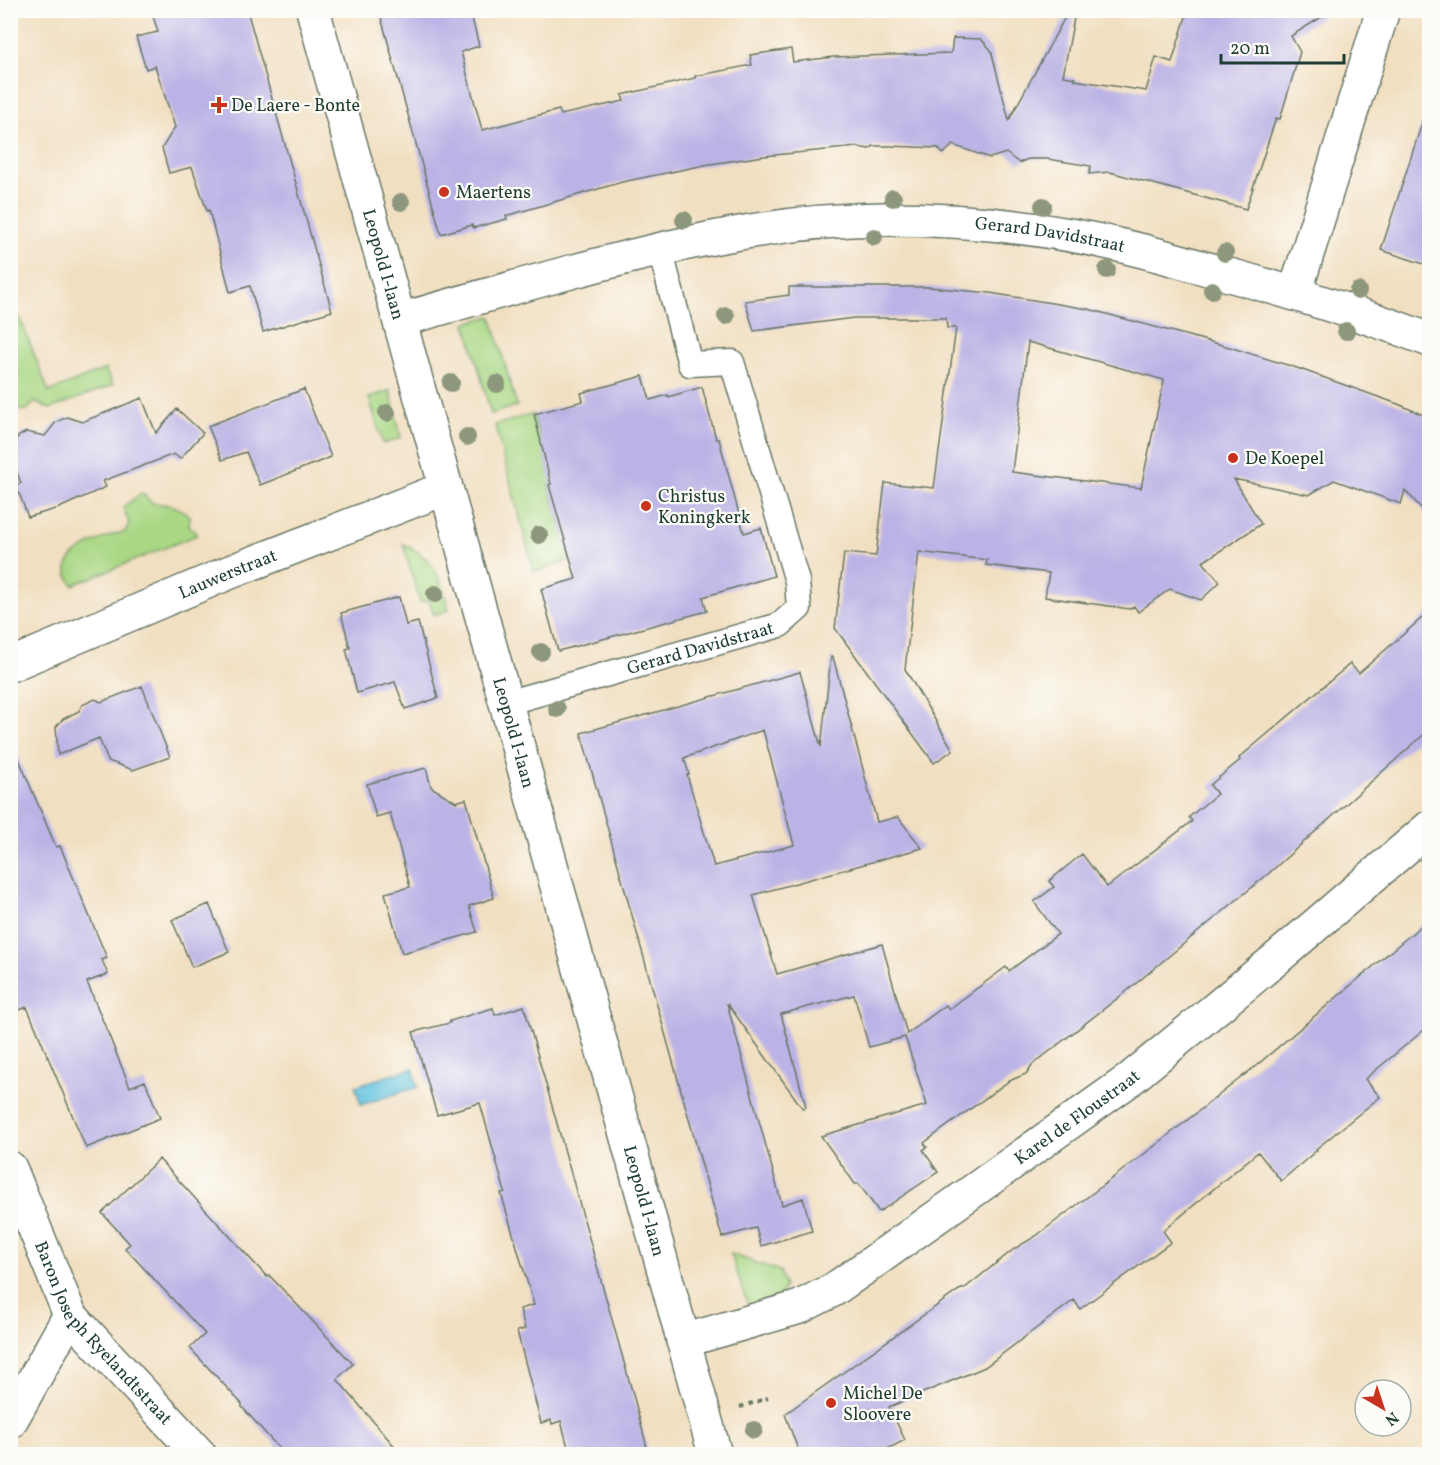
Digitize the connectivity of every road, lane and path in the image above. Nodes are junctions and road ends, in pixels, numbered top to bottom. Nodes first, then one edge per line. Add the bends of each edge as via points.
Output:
1 (313, 10) edge
2 (1383, 10) edge
3 (660, 249) junction
4 (1295, 293) junction
5 (399, 320) junction
6 (1430, 340) edge
7 (446, 488) junction
8 (10, 665) edge
9 (506, 703) junction
10 (1430, 827) edge
11 (10, 1168) edge
12 (70, 1316) junction
13 (683, 1341) junction
14 (768, 1398) dead end
15 (733, 1409) dead end
16 (10, 1422) edge
17 (199, 1455) edge
18 (715, 1455) edge

1 - 5 street, Leopold I-laan
2 - 4 street
3 - 4 street, Gerard Davidstraat via 817,223 880,219 966,221 1134,248
3 - 5 street, Gerard Davidstraat
3 - 9 lane, Gerard Davidstraat via 690,364 732,362 797,581 799,608 780,625
4 - 6 street, Gerard Davidstraat
5 - 7 street, Leopold I-laan
7 - 8 street, Lauwerstraat via 235,570
7 - 9 street, Leopold I-laan
9 - 13 street, Leopold I-laan
10 - 13 street, Karel de Floustraat via 1130,1080 860,1271 800,1307
11 - 12 street, Baron Joseph Ryelandtstraat
12 - 16 street
12 - 17 street, Baron Joseph Ryelandtstraat
13 - 18 street, Leopold I-laan
14 - 15 path

